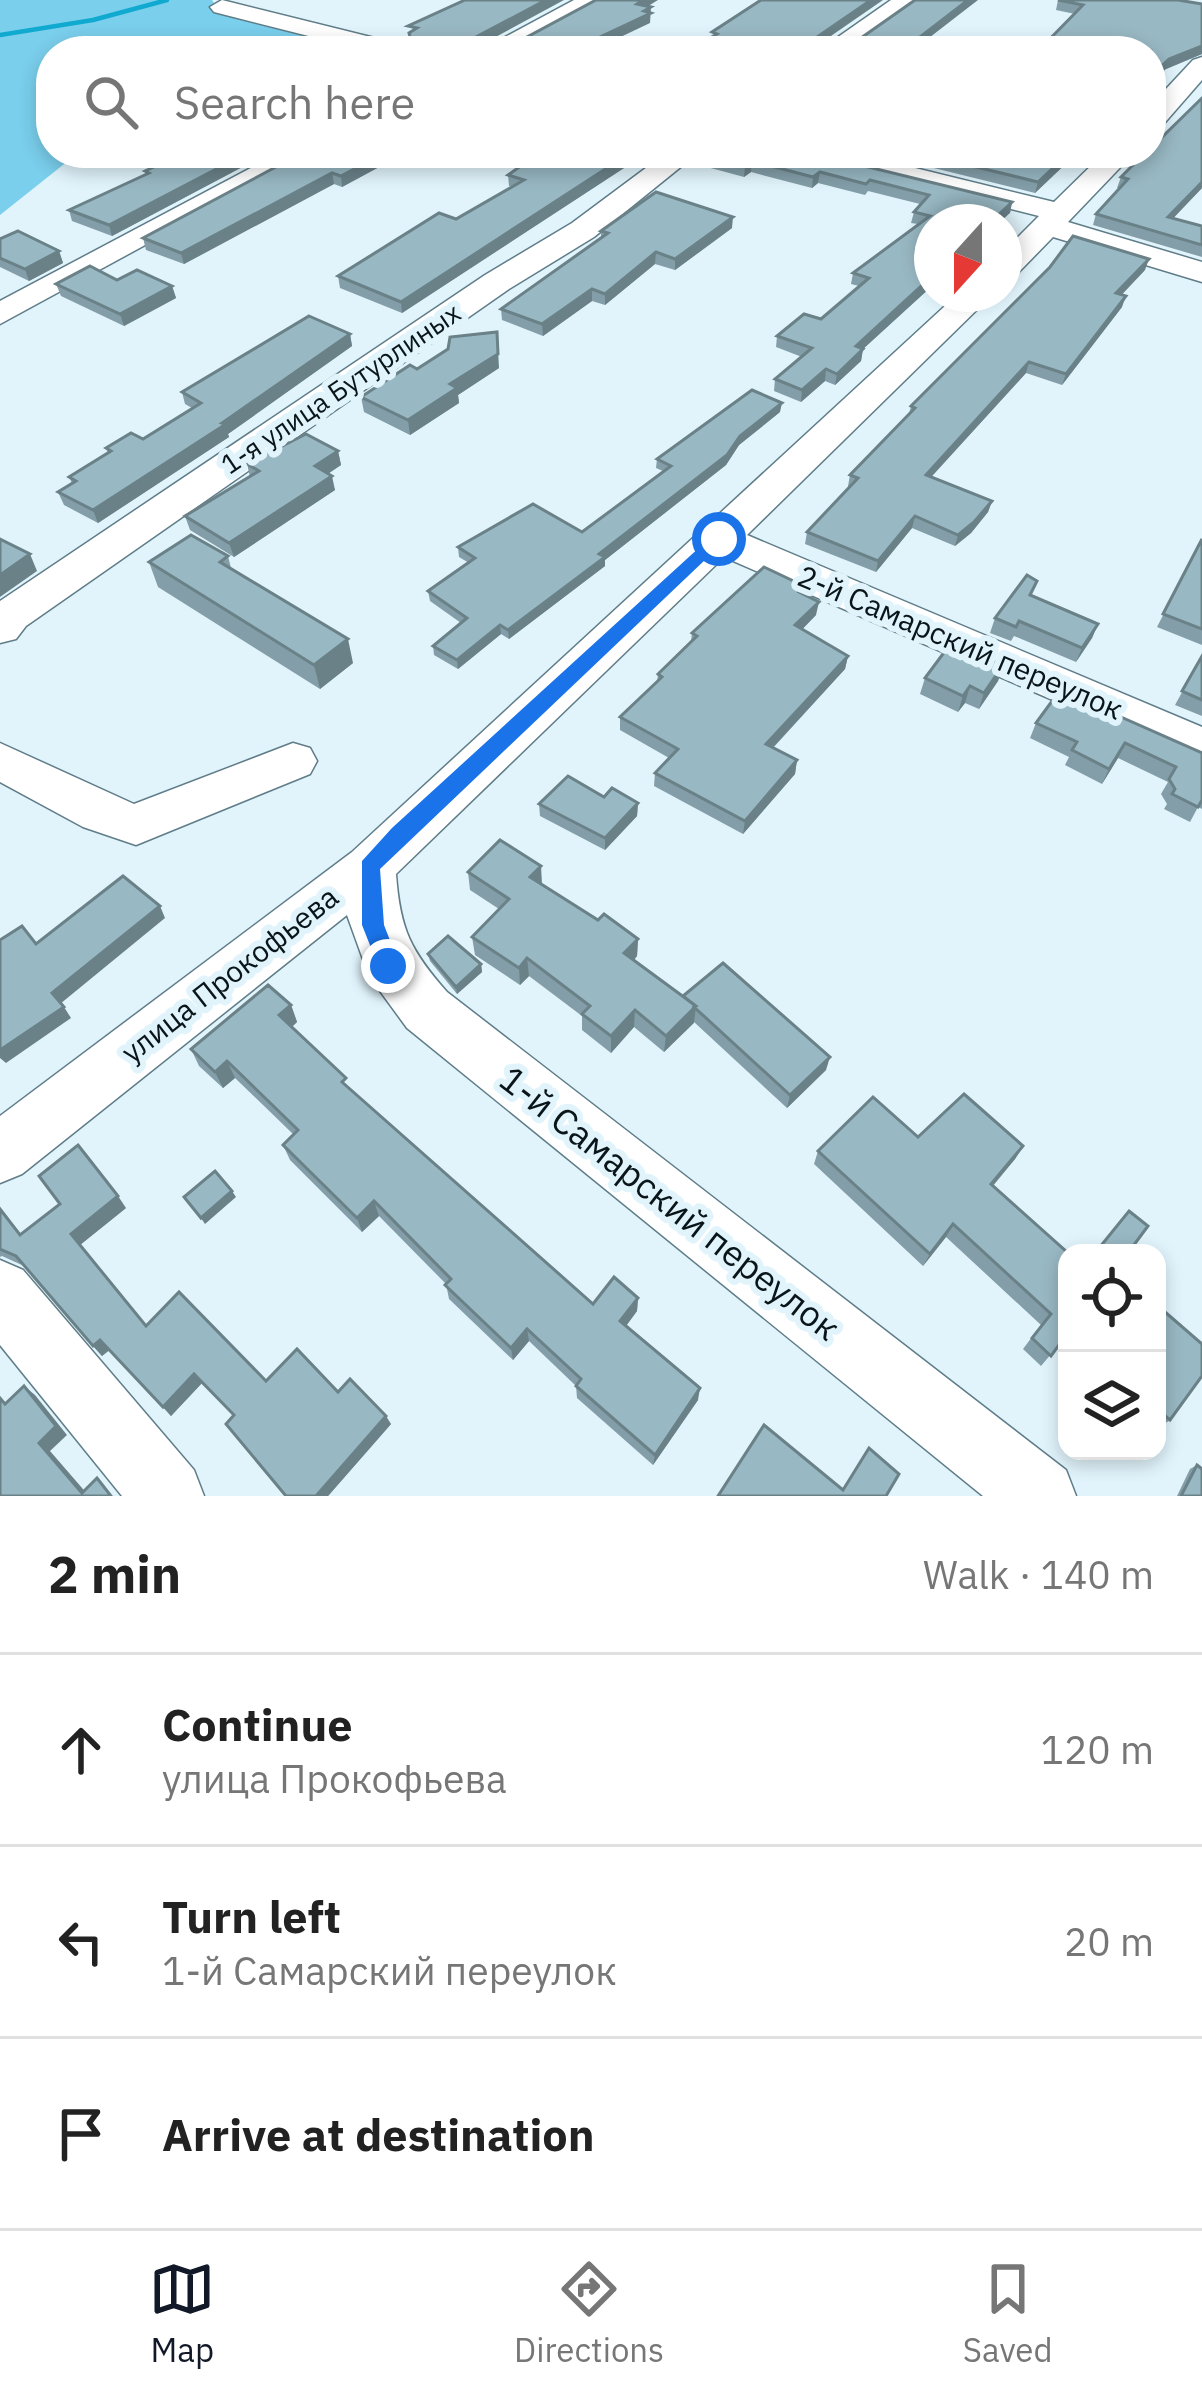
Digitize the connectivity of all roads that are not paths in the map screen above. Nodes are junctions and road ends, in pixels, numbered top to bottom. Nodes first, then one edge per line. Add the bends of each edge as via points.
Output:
1 (592, 0) edge
2 (907, 0) edge
3 (222, 7) dead end
4 (338, 36) edge
5 (521, 36) edge
6 (853, 36) edge
7 (1202, 64) edge
8 (1166, 104) edge
9 (272, 168) edge
10 (664, 168) edge
11 (873, 168) edge
12 (1105, 168) edge
13 (1056, 219) junction
14 (1022, 251) edge
15 (1202, 272) edge
16 (958, 312) edge
17 (0, 314) edge
18 (719, 539) junction
19 (0, 628) edge
20 (1202, 747) edge
21 (293, 760) dead end
22 (0, 761) edge
23 (370, 867) junction
24 (0, 1153) edge
25 (0, 1293) edge
26 (168, 1496) edge
27 (1040, 1496) edge

1 - 5 street
2 - 6 street
3 - 4 street
7 - 8 street
9 - 17 street
10 - 19 street, 1-я улица Бутурлиных
11 - 13 street
12 - 13 street
13 - 14 street
13 - 15 street
16 - 18 street, улица Прокофьева
18 - 20 street, 2-й Самарский переулок
18 - 23 street, улица Прокофьева
21 - 22 street via 136,824 108,819
23 - 24 street, улица Прокофьева
23 - 27 street, 1-й Самарский переулок via 373,925 388,966 427,1010
25 - 26 street

